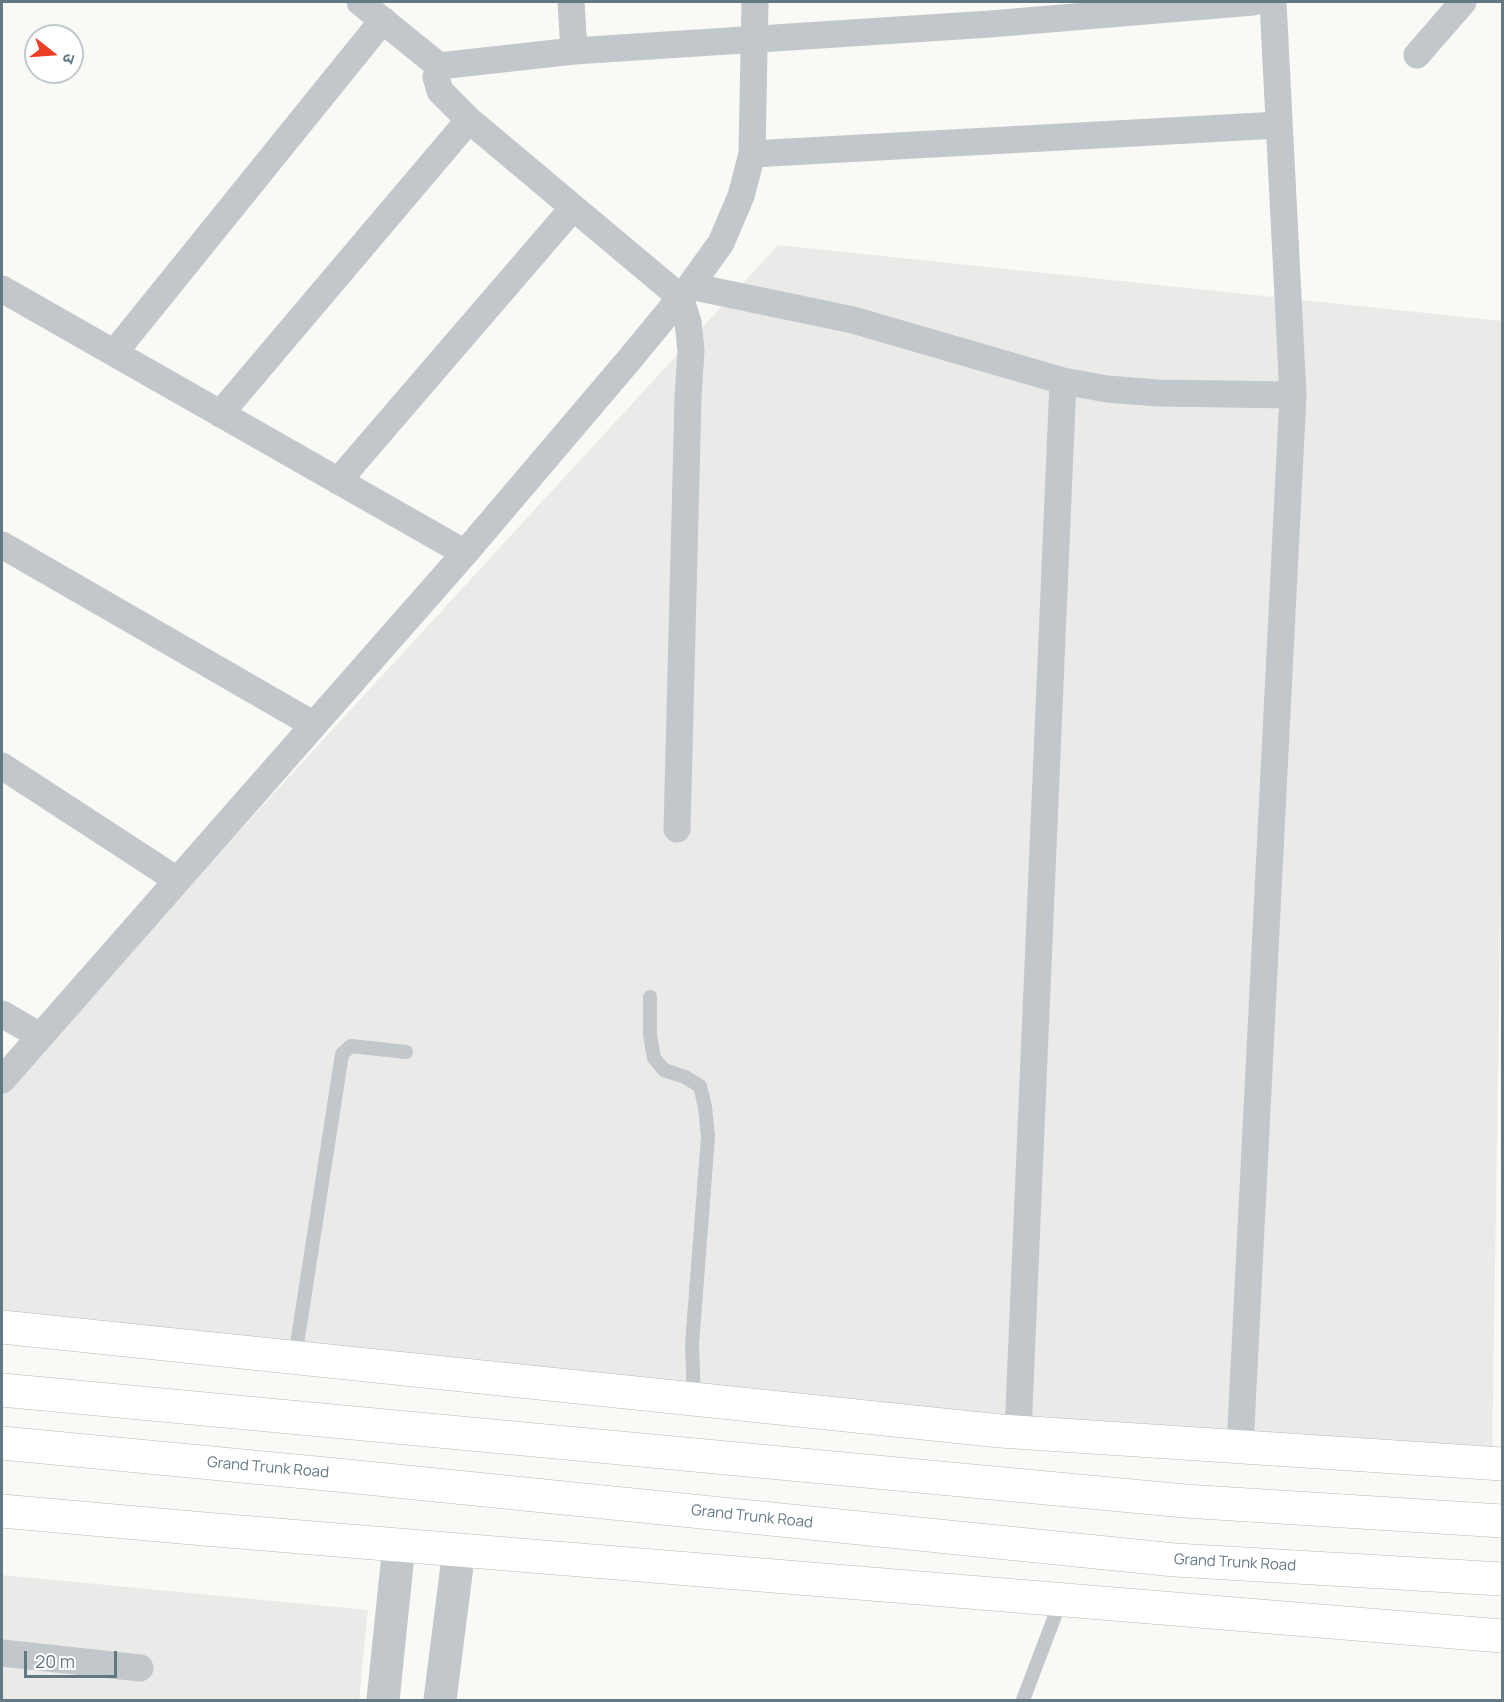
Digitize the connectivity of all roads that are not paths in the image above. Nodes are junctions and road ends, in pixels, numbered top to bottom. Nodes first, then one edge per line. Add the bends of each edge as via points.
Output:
1 (360, 2) edge
2 (571, 2) edge
3 (756, 2) edge
4 (1253, 2) edge
5 (1273, 2) edge
6 (1463, 2) edge
7 (989, 13) edge
8 (383, 20) junction
9 (755, 38) junction
10 (574, 51) junction
11 (1418, 55) dead end
12 (439, 66) junction
13 (469, 120) junction
14 (1279, 125) junction
15 (752, 154) junction
16 (573, 208) junction
17 (2, 289) edge
18 (685, 291) junction
19 (114, 353) junction
20 (1063, 381) junction
21 (1293, 395) junction
22 (220, 414) junction
23 (338, 481) junction
24 (2, 545) edge
25 (465, 553) junction
26 (314, 725) junction
27 (2, 766) edge
28 (677, 829) dead end
29 (177, 880) junction
30 (650, 997) dead end
31 (2, 1014) edge
32 (40, 1036) junction
33 (406, 1052) dead end
34 (2, 1080) edge
35 (2, 1327) edge
36 (295, 1357) junction
37 (2, 1390) edge
38 (694, 1398) junction
39 (1018, 1432) junction
40 (2, 1443) edge
41 (1240, 1447) junction
42 (1503, 1464) edge
43 (2, 1511) edge
44 (1503, 1521) edge
45 (399, 1545) junction
46 (459, 1550) junction
47 (1503, 1579) edge
48 (1061, 1600) junction
49 (1503, 1636) edge
50 (2, 1653) edge
51 (140, 1668) dead end
52 (383, 1701) edge
53 (440, 1701) edge
54 (1023, 1701) edge

1 - 8 street
2 - 10 street
3 - 9 street
4 - 7 street
5 - 14 street
6 - 11 street
7 - 9 street
8 - 12 street
8 - 19 street
9 - 10 street
9 - 15 street
10 - 12 street
12 - 13 street via 436,77 440,91
13 - 16 street
13 - 22 street
14 - 15 street
14 - 21 street
15 - 18 street via 741,196 721,243
16 - 18 street
16 - 23 street
17 - 19 street
18 - 20 street via 854,320
18 - 25 street
18 - 28 street via 691,350
19 - 22 street
20 - 21 street via 1158,393
20 - 39 street
21 - 41 street
22 - 23 street
23 - 25 street
24 - 26 street
25 - 26 street
26 - 29 street
27 - 29 street
29 - 32 street
30 - 38 lane via 654,1058 664,1070 700,1086 705,1107 708,1137 692,1344
31 - 32 street
32 - 34 street
33 - 36 lane via 351,1046 342,1054
35 - 36 highway
36 - 38 highway
37 - 44 highway via 1185,1501
38 - 39 highway
39 - 41 highway
40 - 47 highway, Grand Trunk Road via 1174,1560
41 - 42 highway
43 - 45 highway
45 - 46 highway
45 - 52 street
46 - 48 highway
46 - 53 street
48 - 49 highway
48 - 54 lane
50 - 51 street

